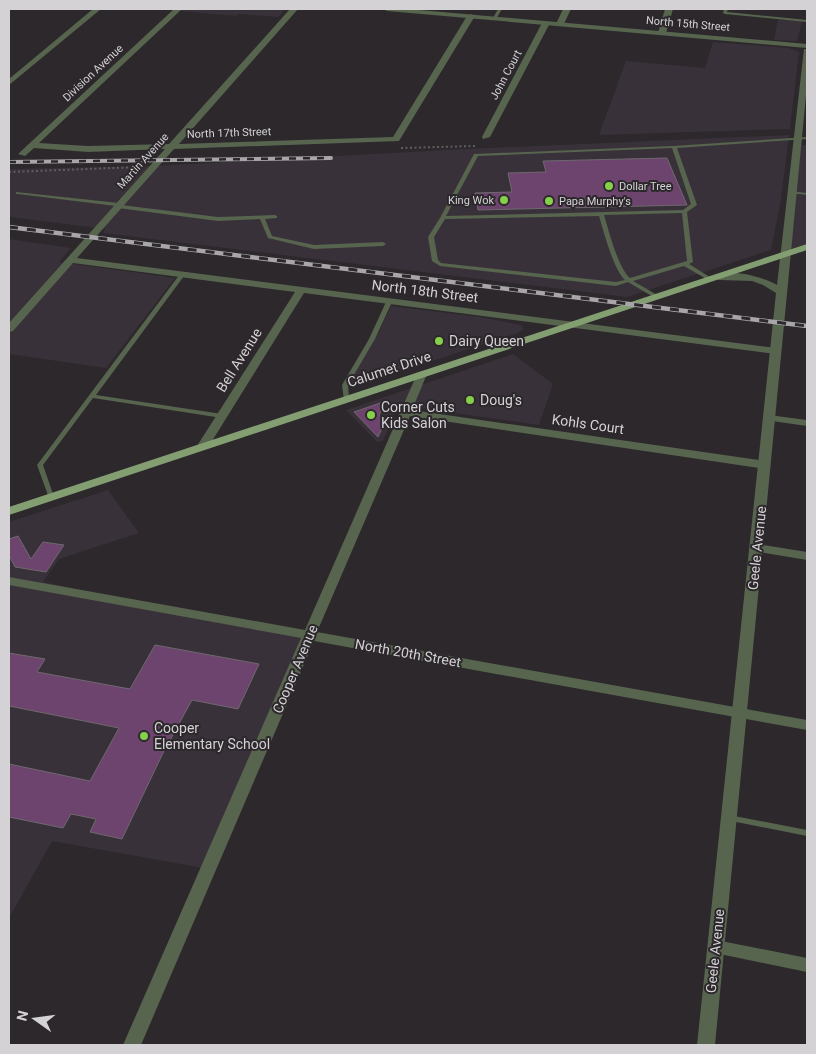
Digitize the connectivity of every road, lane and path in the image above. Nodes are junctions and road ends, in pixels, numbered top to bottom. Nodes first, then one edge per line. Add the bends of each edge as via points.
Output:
1 (97, 9) edge
2 (178, 9) edge
3 (294, 9) edge
4 (387, 9) edge
5 (500, 9) edge
6 (567, 9) edge
7 (669, 9) edge
8 (726, 9) edge
9 (435, 11) edge
10 (471, 16) junction
11 (495, 18) junction
12 (807, 21) edge
13 (546, 23) junction
14 (560, 24) junction
15 (662, 33) junction
16 (807, 46) edge
17 (807, 51) edge
18 (9, 83) edge
19 (486, 137) dead end
20 (803, 138) edge
21 (32, 145) junction
22 (171, 146) junction
23 (674, 147) junction
24 (22, 154) dead end
25 (140, 167) dead end
26 (9, 172) edge
27 (18, 192) dead end
28 (792, 192) junction
29 (807, 194) edge
30 (119, 205) junction
31 (684, 210) junction
32 (600, 214) junction
33 (262, 217) junction
34 (275, 217) dead end
35 (443, 218) junction
36 (383, 244) dead end
37 (807, 247) edge
38 (785, 254) junction
39 (70, 260) junction
40 (685, 264) junction
41 (182, 274) junction
42 (715, 278) junction
43 (632, 281) junction
44 (301, 290) junction
45 (782, 293) junction
46 (657, 297) junction
47 (389, 302) junction
48 (570, 325) junction
49 (9, 329) edge
50 (776, 351) junction
51 (422, 374) junction
52 (91, 396) junction
53 (346, 399) junction
54 (406, 412) junction
55 (222, 416) junction
56 (770, 418) junction
57 (807, 423) edge
58 (203, 446) junction
59 (765, 465) junction
60 (51, 497) junction
61 (9, 511) edge
62 (757, 548) junction
63 (807, 556) edge
64 (9, 582) edge
65 (310, 636) junction
66 (740, 713) junction
67 (807, 725) edge
68 (729, 818) junction
69 (807, 833) edge
70 (716, 947) junction
71 (807, 965) edge
72 (132, 1045) edge
73 (706, 1045) edge

1 - 18 street
2 - 21 street, Division Avenue
3 - 22 street, Martin Avenue
4 - 9 street, North 15th Street
5 - 11 lane
6 - 14 street
7 - 15 street
8 - 12 lane via 725,13
9 - 10 street, North 15th Street
10 - 11 street, North 15th Street
10 - 22 street, North 17th Street via 396,138
11 - 13 street, North 15th Street
13 - 14 street, North 15th Street
13 - 19 street, John Court
14 - 15 street, North 15th Street
15 - 16 street, North 15th Street
17 - 20 street, Geele Avenue
20 - 23 lane via 681,144
20 - 28 street, Geele Avenue
21 - 22 street, North 17th Street via 88,149
21 - 24 street, Division Avenue
22 - 30 street, Martin Avenue
23 - 31 lane via 694,206
23 - 35 lane via 476,155
25 - 26 path
27 - 30 lane
28 - 29 lane
28 - 38 street, Geele Avenue
30 - 33 lane via 218,219
30 - 39 street, Martin Avenue
31 - 32 lane
31 - 40 lane via 690,261
32 - 35 lane
32 - 43 lane via 622,275
33 - 34 lane
33 - 36 lane via 270,237 314,247
35 - 43 lane via 431,237 437,263 616,284
37 - 38 main road, Calumet Drive
38 - 42 main road, Calumet Drive
38 - 45 street, Geele Avenue
39 - 41 street, North 18th Street
39 - 49 street, Martin Avenue
40 - 42 lane
40 - 43 lane
41 - 44 street, North 18th Street
41 - 52 lane
42 - 45 street via 760,279
42 - 46 main road, Calumet Drive
43 - 46 lane
44 - 47 street, North 18th Street
44 - 55 street, Bell Avenue
45 - 50 street, Geele Avenue
46 - 48 main road, Calumet Drive
47 - 48 street, North 18th Street
47 - 53 lane via 372,339 345,384
48 - 50 street, North 18th Street
48 - 51 main road, Calumet Drive
50 - 56 street, Geele Avenue
51 - 53 main road, Calumet Drive
51 - 54 street, Cooper Avenue
52 - 55 lane
52 - 60 lane via 40,465
53 - 58 main road, Calumet Drive
54 - 59 street, Kohls Court
54 - 65 street, Cooper Avenue
55 - 58 street, Bell Avenue
56 - 57 street
56 - 59 street, Geele Avenue
58 - 60 main road, Calumet Drive
59 - 62 street, Geele Avenue
60 - 61 main road, Calumet Drive
62 - 63 street
62 - 66 street, Geele Avenue
64 - 65 street, North 20th Street
65 - 66 street, North 20th Street
65 - 72 street, Cooper Avenue
66 - 67 street, North 20th Street
66 - 68 street, Geele Avenue
68 - 69 lane
68 - 70 street, Geele Avenue
70 - 71 street
70 - 73 street, Geele Avenue

